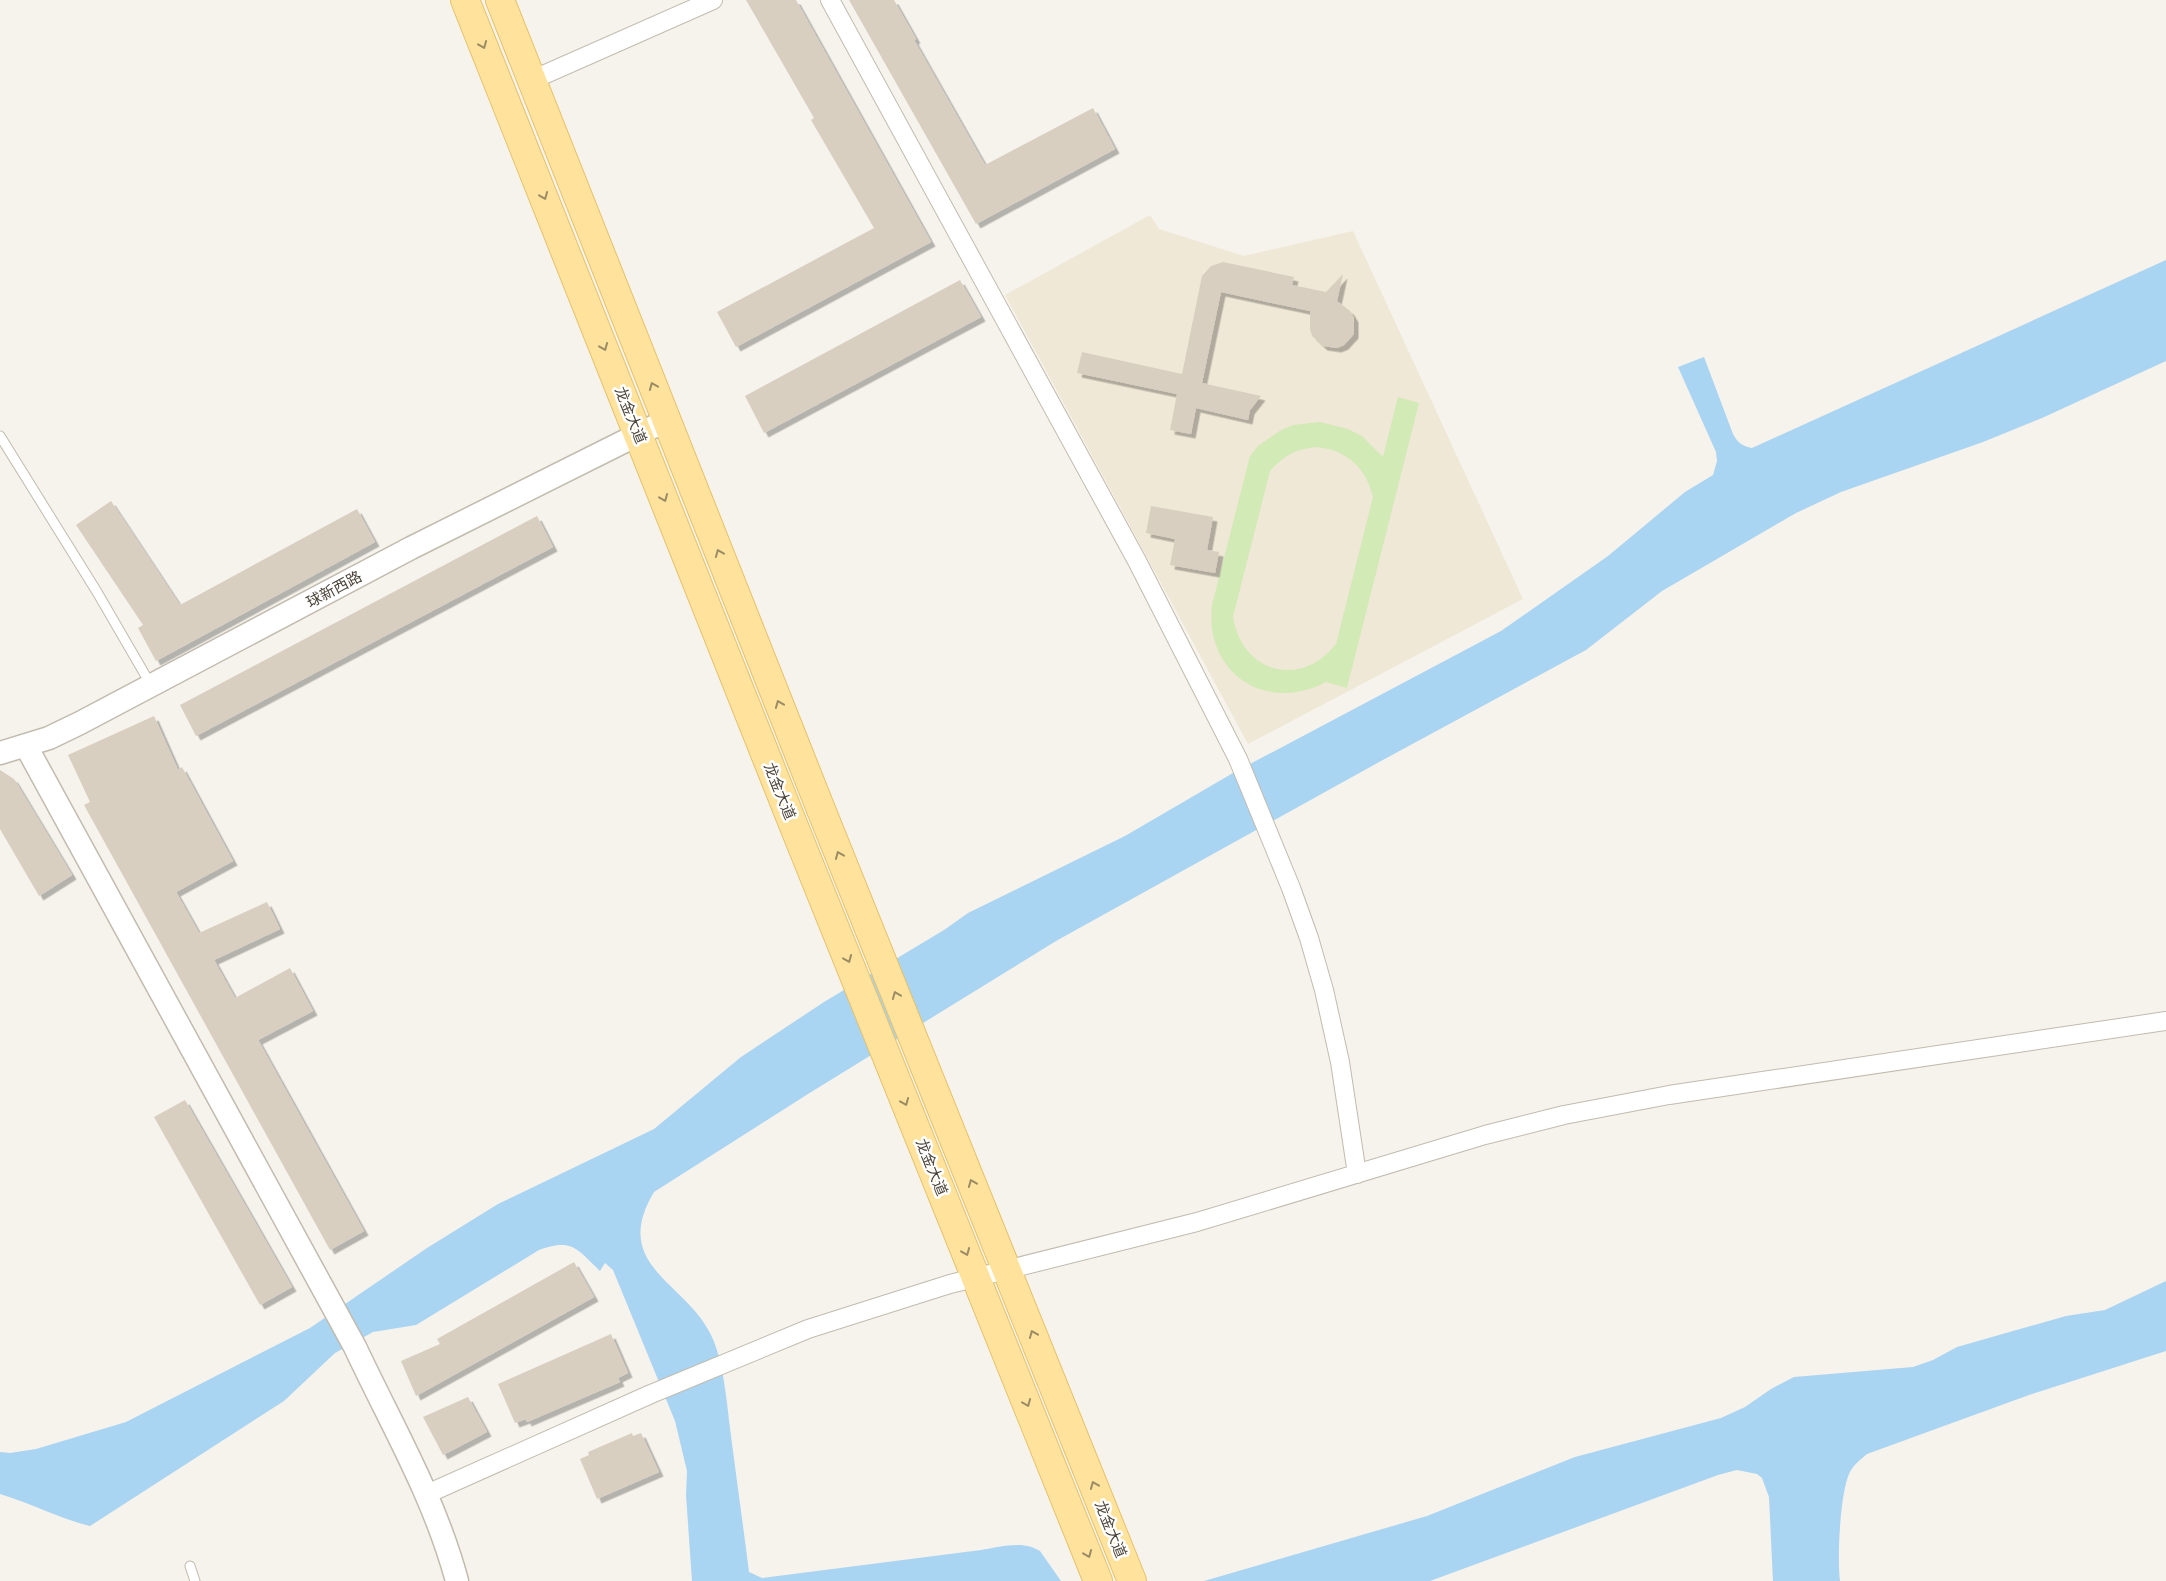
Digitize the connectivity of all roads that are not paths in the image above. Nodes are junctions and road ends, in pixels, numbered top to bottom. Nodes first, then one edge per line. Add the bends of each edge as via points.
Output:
1 (465, 0) edge
2 (500, 0) edge
3 (713, 0) edge
4 (830, 0) edge
5 (532, 80) junction
6 (667, 420) junction
7 (638, 434) junction
8 (0, 436) edge
9 (152, 686) junction
10 (26, 746) junction
11 (0, 753) edge
12 (2166, 1021) edge
13 (1357, 1174) junction
14 (1007, 1270) junction
15 (977, 1278) junction
16 (427, 1494) junction
17 (190, 1566) dead end
18 (1132, 1580) edge
19 (195, 1581) edge
20 (457, 1581) edge
21 (1098, 1581) edge

1 -> 7 main road, 龙金大道
2 - 5 main road, 龙金大道
3 - 5 street
4 - 13 street via 1137,562 1238,759 1306,930 1324,990 1340,1062
6 -> 5 main road, 龙金大道
6 - 7 street, 球新西路
14 -> 6 main road, 龙金大道
7 - 9 street, 球新西路 via 412,548
7 -> 15 main road, 龙金大道
8 - 9 lane
9 - 10 street, 球新西路
10 - 11 street, 球新西路
10 - 16 street via 309,1262
12 - 13 street via 1616,1104 1485,1135
13 - 14 street via 1197,1222
14 - 15 street
18 -> 14 main road, 龙金大道
15 - 16 street via 808,1329 651,1394
15 -> 21 main road, 龙金大道
16 - 20 street
17 - 19 lane

